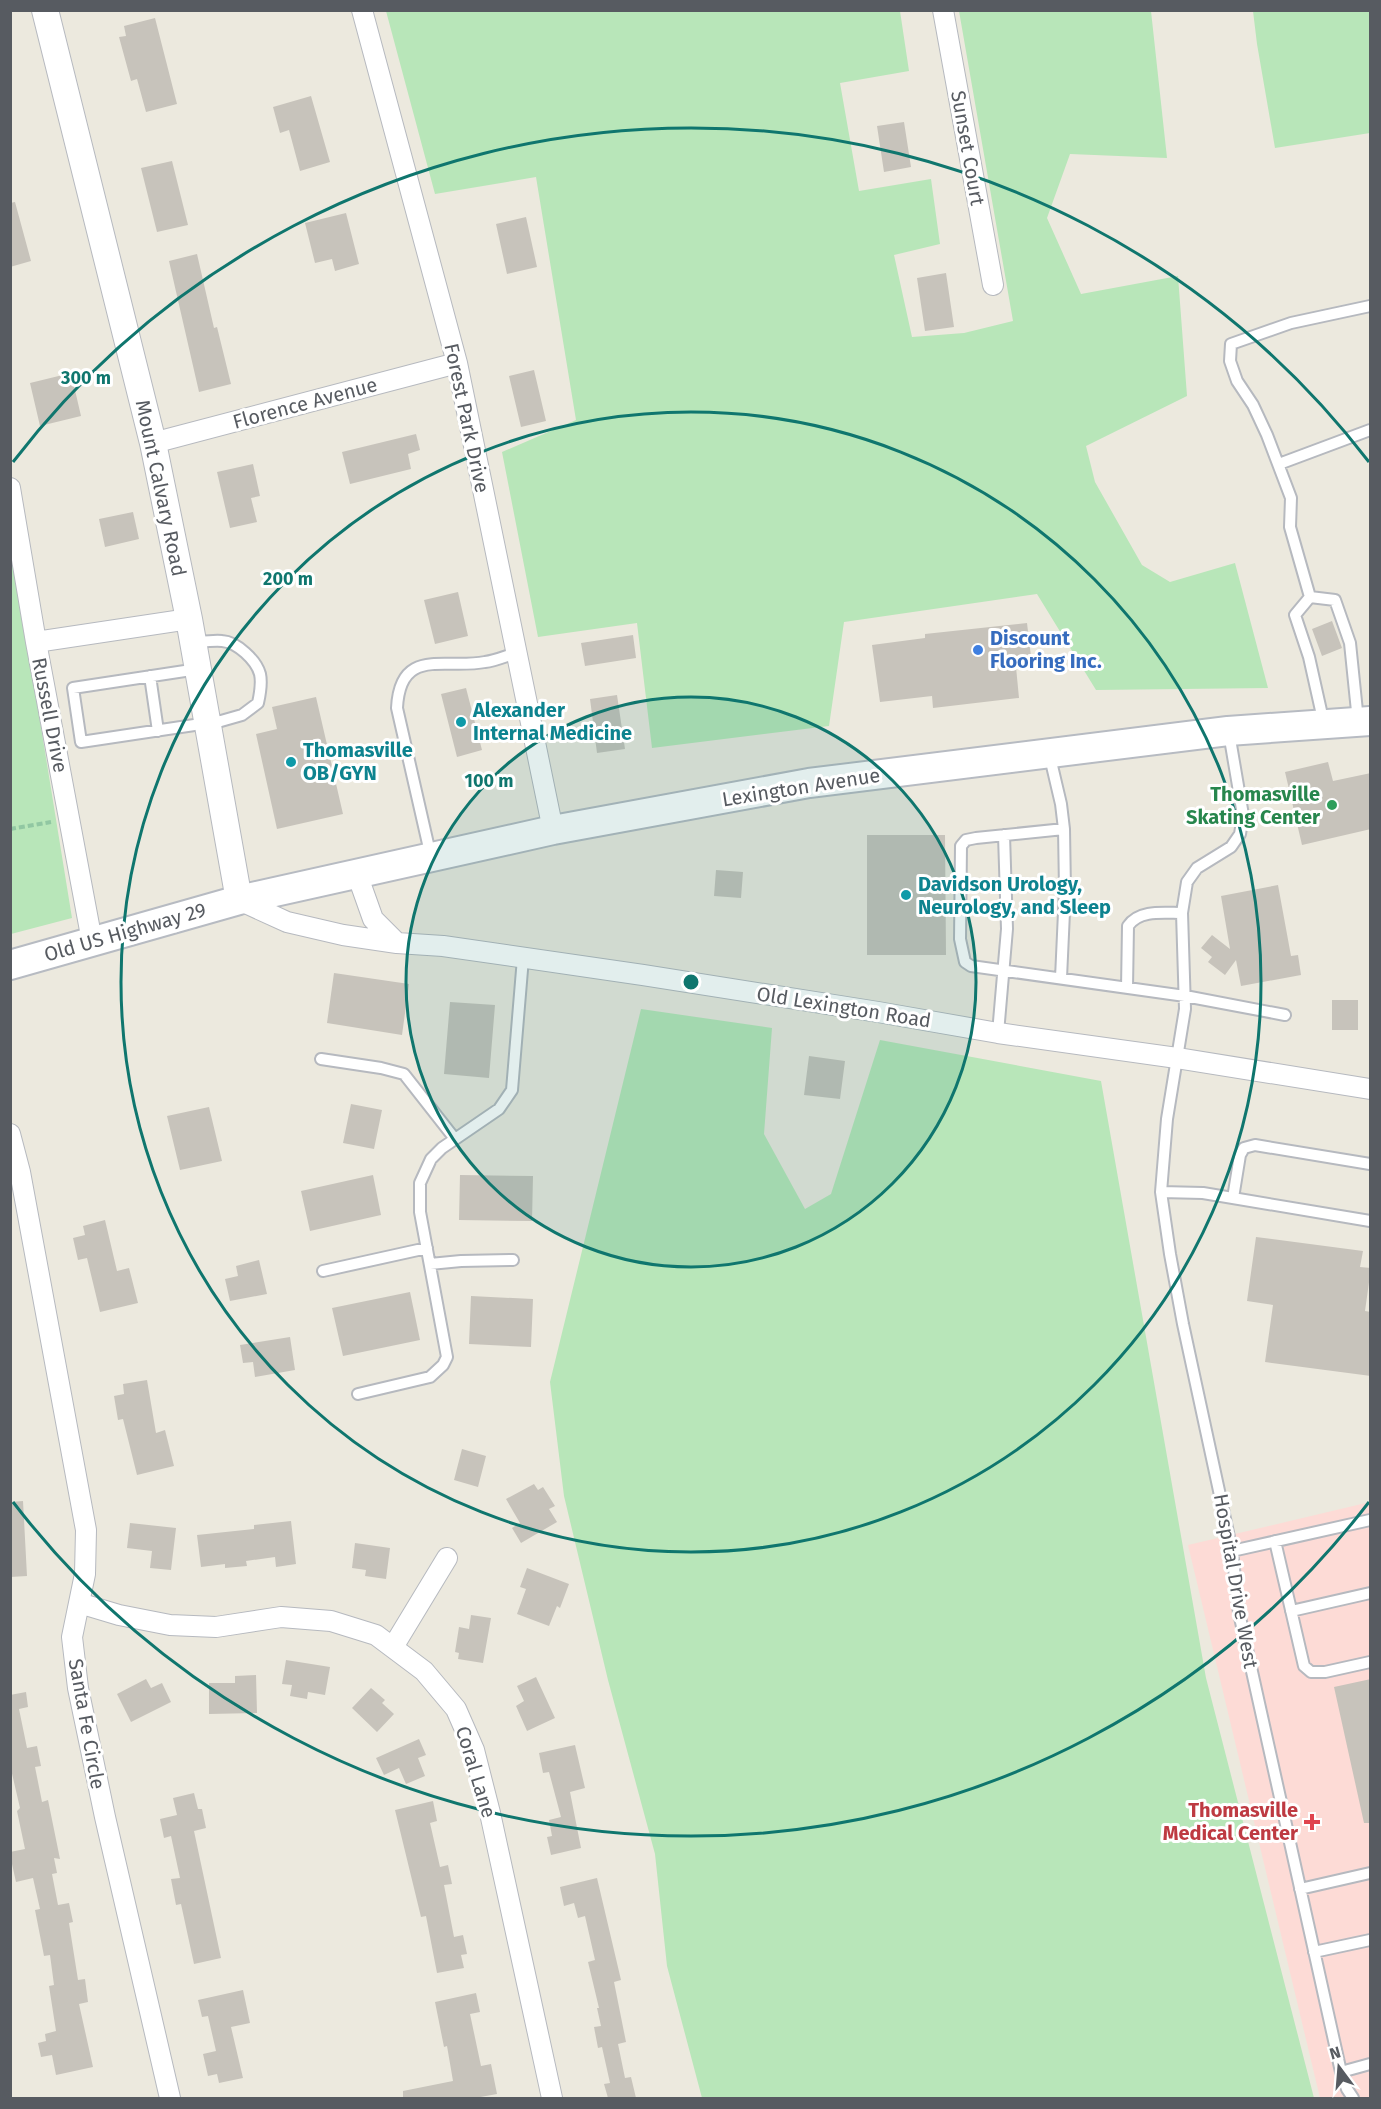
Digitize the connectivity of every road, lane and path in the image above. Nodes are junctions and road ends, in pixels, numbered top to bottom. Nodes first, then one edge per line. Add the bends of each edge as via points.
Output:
1 (45, 10) edge
2 (362, 10) edge
3 (943, 10) edge
4 (993, 285) dead end
5 (1371, 306) edge
6 (457, 363) junction
7 (1371, 430) edge
8 (153, 443) junction
9 (1279, 464) junction
10 (10, 488) edge
11 (1310, 597) junction
12 (191, 631) junction
13 (36, 642) junction
14 (516, 652) junction
15 (198, 669) junction
16 (150, 676) junction
17 (1364, 721) edge
18 (207, 724) junction
19 (1324, 724) junction
20 (158, 731) junction
21 (1228, 731) junction
22 (1049, 753) junction
23 (69, 819) junction
24 (10, 829) edge
25 (1064, 829) junction
26 (553, 830) junction
27 (1004, 835) junction
28 (431, 858) junction
29 (357, 874) junction
30 (239, 900) junction
31 (1182, 913) junction
32 (92, 941) junction
33 (397, 942) junction
34 (524, 958) junction
35 (10, 965) edge
36 (1004, 971) junction
37 (1061, 978) junction
38 (1127, 988) junction
39 (1185, 996) junction
40 (1285, 1014) dead end
41 (998, 1033) junction
42 (1177, 1058) junction
43 (321, 1059) dead end
44 (1371, 1089) edge
45 (10, 1134) edge
46 (455, 1139) junction
47 (1371, 1164) edge
48 (1161, 1192) junction
49 (1233, 1198) junction
50 (1371, 1221) edge
51 (427, 1248) junction
52 (513, 1260) dead end
53 (430, 1264) junction
54 (323, 1270) dead end
55 (358, 1394) dead end
56 (1371, 1520) edge
57 (1275, 1541) junction
58 (1233, 1551) junction
59 (447, 1558) dead end
60 (1371, 1593) edge
61 (79, 1603) junction
62 (1291, 1611) junction
63 (393, 1647) junction
64 (1371, 1662) edge
65 (1371, 1873) edge
66 (1300, 1888) junction
67 (1371, 1940) edge
68 (1314, 1952) junction
69 (1371, 2064) edge
70 (1341, 2072) junction
71 (170, 2098) edge
72 (552, 2098) edge
73 (1353, 2098) edge

1 - 8 street, Mount Calvary Road
2 - 6 street, Forest Park Drive
3 - 4 street, Sunset Court
5 - 9 lane via 1291,323 1231,344 1230,361 1237,381 1253,405
6 - 8 street, Florence Avenue
6 - 14 street, Forest Park Drive
7 - 9 lane
8 - 12 street, Mount Calvary Road
9 - 11 lane via 1291,498 1290,527
10 - 13 street, Russell Drive
11 - 17 lane via 1335,600 1350,643
11 - 19 lane via 1295,615
12 - 13 street
12 - 15 street, Mount Calvary Road
12 - 18 lane via 239,648 260,673 258,703 242,715
13 - 23 street, Russell Drive
14 - 26 street, Forest Park Drive
14 - 28 lane via 485,663 436,663 416,668 404,677 398,691 398,708
15 - 16 lane
15 - 18 street, Mount Calvary Road
16 - 20 lane
16 - 20 lane via 73,688 81,742
17 - 19 main road, Lexington Avenue
18 - 20 lane
18 - 30 street, Mount Calvary Road
19 - 21 main road, Lexington Avenue
21 - 22 main road, Lexington Avenue
21 - 31 lane, Hospital Drive West via 1243,815 1240,834 1232,847 1197,868 1187,882
22 - 25 lane
22 - 26 main road, Lexington Avenue via 809,783
23 - 24 path
23 - 32 street, Russell Drive
25 - 27 lane
25 - 37 lane
26 - 28 main road, Lexington Avenue
27 - 36 lane
27 - 36 lane via 966,840 961,846 960,928 964,962
28 - 29 main road, Lexington Avenue
29 - 30 main road, Lexington Avenue
29 - 33 street via 374,919
30 - 32 main road, Old US Highway 29
30 - 33 street, Old Lexington Road via 288,922
31 - 38 lane via 1143,914 1132,920 1128,926
31 - 39 lane, Hospital Drive West
32 - 35 main road, Old US Highway 29
33 - 34 street, Old Lexington Road
34 - 41 street, Old Lexington Road
34 - 46 lane via 512,1090 499,1109
36 - 37 lane
36 - 41 lane
37 - 38 lane
38 - 39 lane
39 - 40 lane
39 - 42 lane, Hospital Drive West
41 - 42 street, Old Lexington Road
42 - 44 street, Old Lexington Road
42 - 48 lane, Hospital Drive West
43 - 46 lane via 404,1074
45 - 61 street, Santa Fe Circle via 86,1530 85,1574
46 - 51 lane via 431,1159 420,1183 420,1212
47 - 49 lane via 1255,1145 1244,1148 1240,1155
48 - 49 lane
48 - 58 lane, Hospital Drive West via 1183,1324
49 - 50 lane
51 - 53 lane
51 - 54 lane
52 - 53 lane
53 - 55 lane via 447,1357 430,1377
56 - 57 lane
57 - 58 lane
57 - 62 lane
58 - 66 lane, Hospital Drive West via 1239,1613
59 - 63 street
60 - 62 lane
61 - 63 street, Coral Lane via 170,1625 216,1627 281,1617 332,1621 376,1635
61 - 71 street, Santa Fe Circle via 72,1637 78,1688
62 - 64 lane via 1304,1666 1311,1672
63 - 72 street, Coral Lane via 424,1671 456,1709 474,1750
65 - 66 lane
66 - 68 lane, Hospital Drive West
67 - 68 lane
68 - 70 lane, Hospital Drive West
69 - 70 lane
70 - 73 lane, Hospital Drive West

